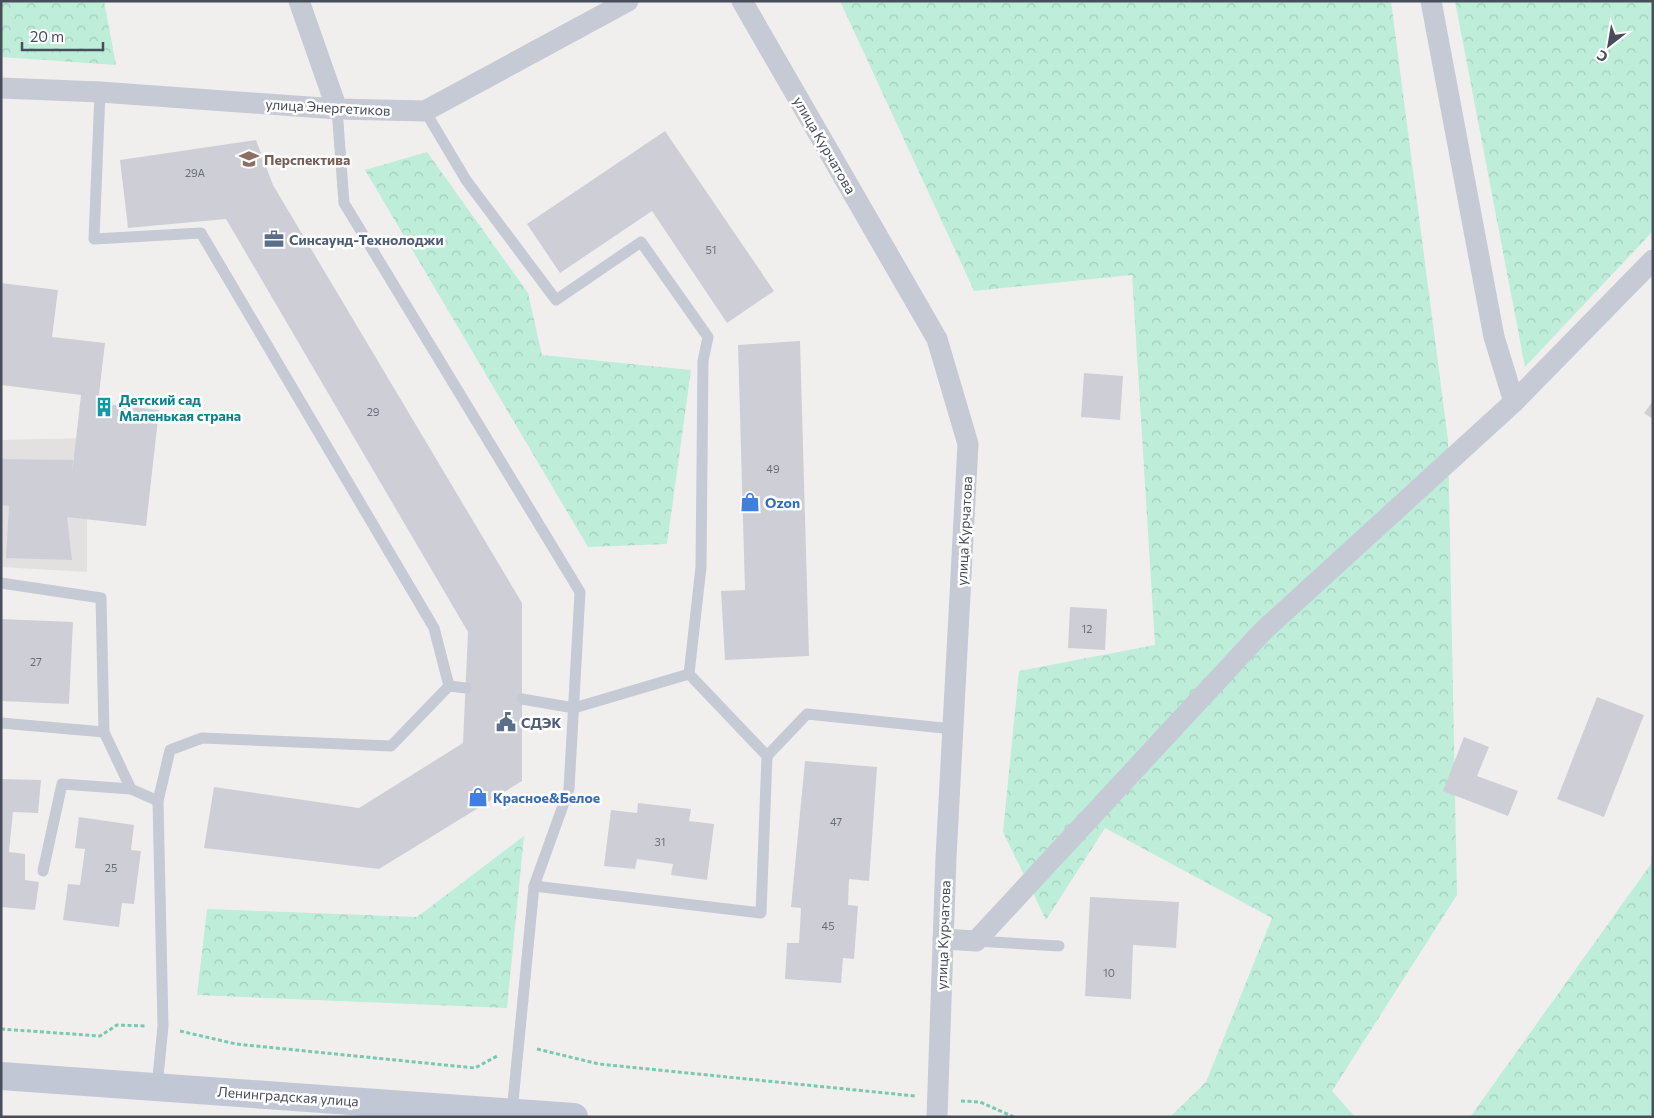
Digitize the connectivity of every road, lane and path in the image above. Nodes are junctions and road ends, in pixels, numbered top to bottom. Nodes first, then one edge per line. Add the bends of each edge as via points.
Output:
1 (299, 1) edge
2 (628, 1) edge
3 (742, 1) edge
4 (1431, 1) edge
5 (1, 88) edge
6 (100, 92) junction
7 (337, 109) junction
8 (426, 111) junction
9 (1653, 260) edge
10 (1514, 402) junction
11 (1, 583) edge
12 (689, 674) junction
13 (449, 686) junction
14 (466, 688) dead end
15 (522, 698) dead end
16 (574, 708) junction
17 (1, 723) edge
18 (953, 729) junction
19 (104, 732) junction
20 (767, 756) junction
21 (131, 789) junction
22 (158, 801) junction
23 (43, 871) dead end
24 (534, 886) junction
25 (943, 939) junction
26 (976, 941) junction
27 (1059, 946) dead end
28 (1, 1076) edge
29 (156, 1087) junction
30 (512, 1112) junction
31 (479, 1113) edge
32 (574, 1117) edge
33 (937, 1117) edge

1 - 7 street
2 - 8 street, улица Энергетиков
3 - 18 street, улица Курчатова via 937,339 968,444
4 - 10 street via 1494,337
5 - 6 street, улица Энергетиков
6 - 7 street, улица Энергетиков
6 - 13 lane via 94,239 201,233 434,628
7 - 8 street, улица Энергетиков
7 - 16 lane via 344,203 580,592
8 - 12 lane via 466,180 556,300 640,242 708,337 703,361 701,567
9 - 10 street
10 - 26 street via 1263,631
11 - 19 lane via 101,598
12 - 16 lane
12 - 20 lane
13 - 14 lane
13 - 22 lane via 391,746 202,738 170,750
15 - 16 lane
16 - 24 lane via 569,789
17 - 19 lane
18 - 20 lane via 807,714
18 - 25 street, улица Курчатова
19 - 21 lane
20 - 24 lane via 761,913
21 - 22 lane
21 - 23 lane via 62,784
22 - 29 lane via 163,1026
24 - 30 lane
25 - 26 street
25 - 33 street, улица Курчатова
26 - 27 lane
28 - 29 main road, Ленинградская улица
29 - 31 main road, Ленинградская улица
30 - 31 main road, Ленинградская улица
30 - 32 main road, Ленинградская улица

